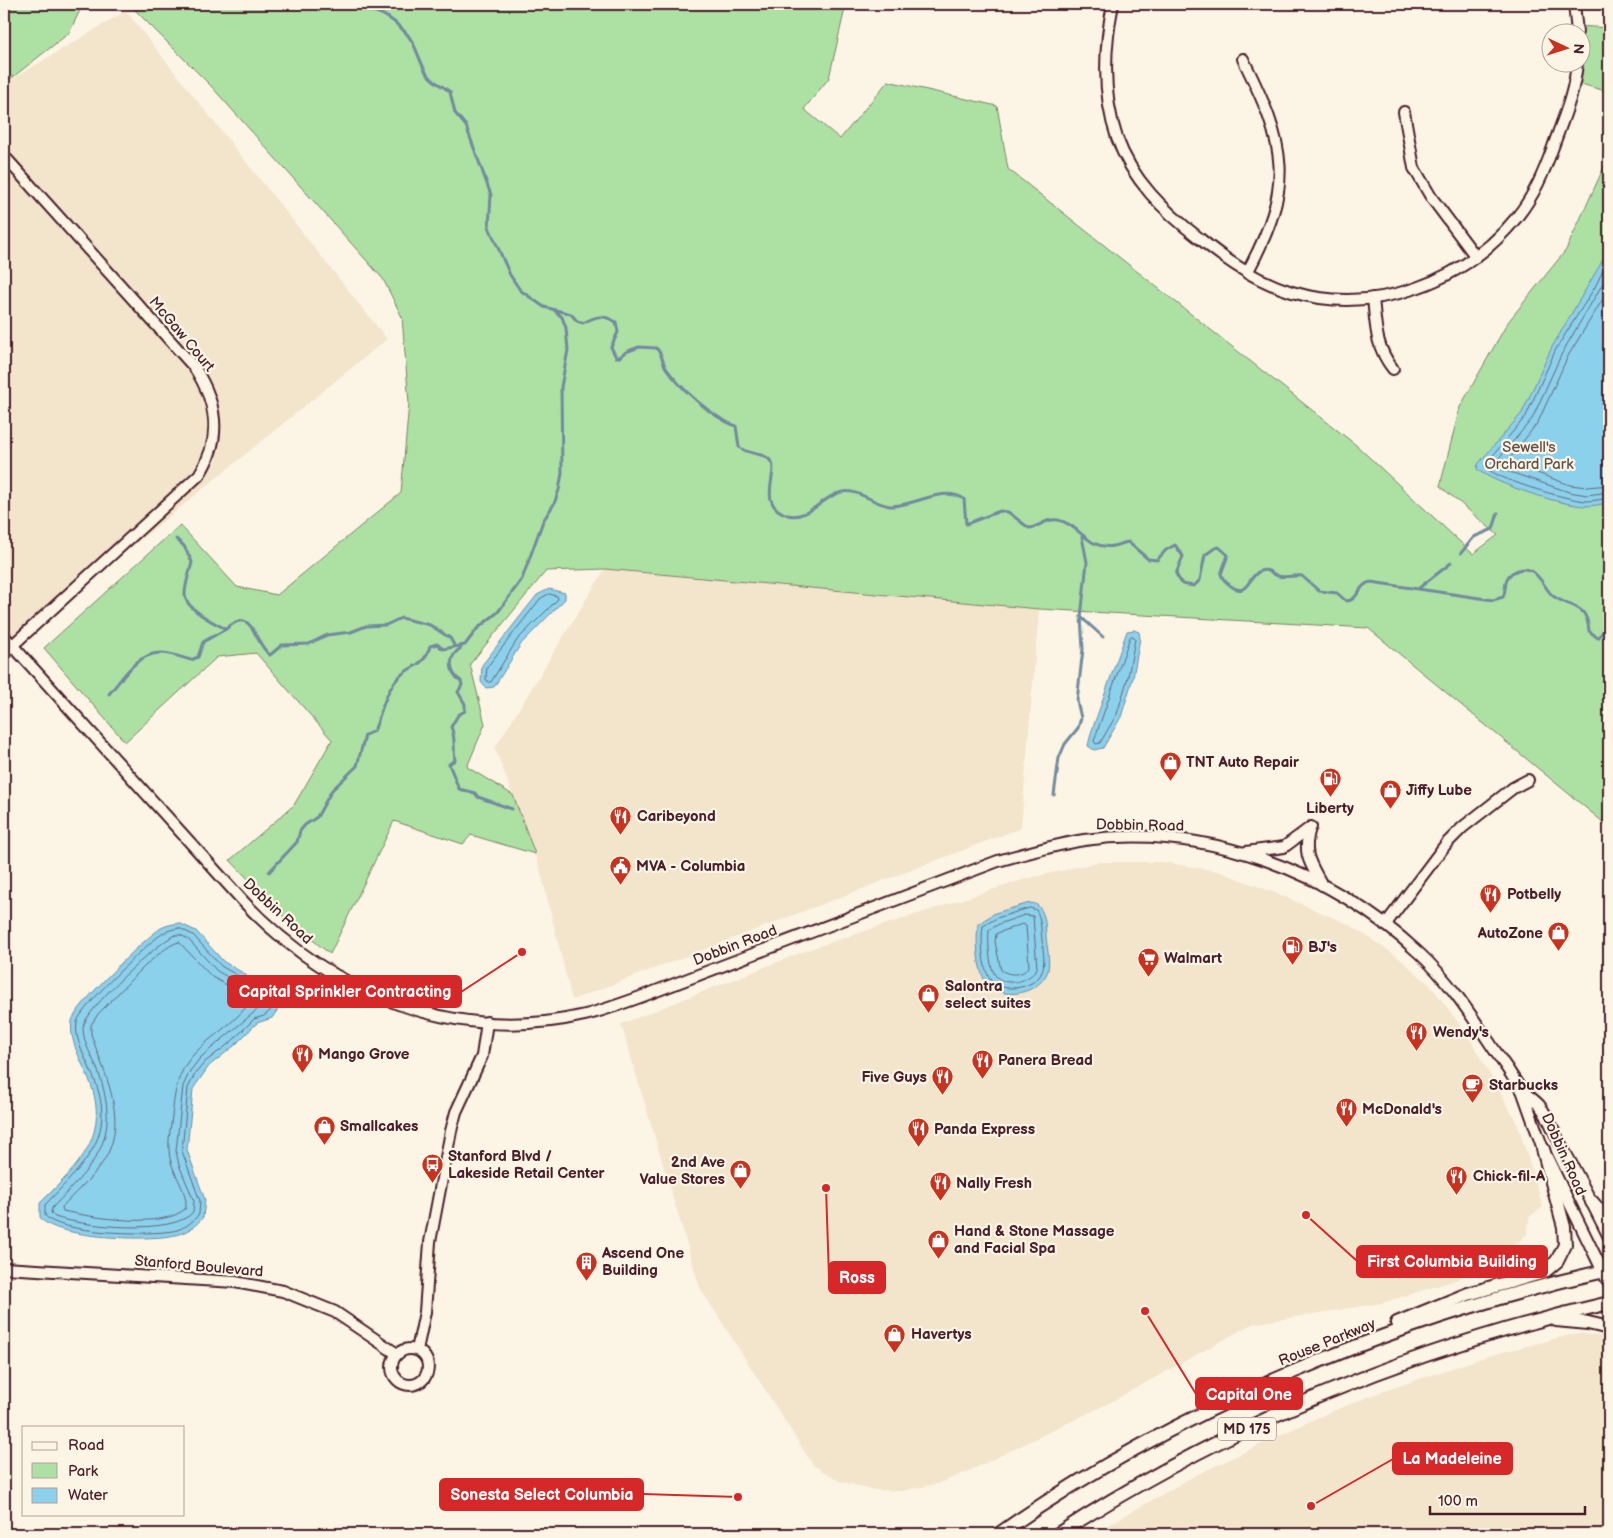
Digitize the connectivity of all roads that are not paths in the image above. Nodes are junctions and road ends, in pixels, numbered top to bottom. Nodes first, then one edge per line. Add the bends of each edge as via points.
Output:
1 (1114, 4) edge
2 (1574, 4) edge
3 (1576, 22) edge
4 (1243, 59) dead end
5 (1575, 72) edge
6 (1404, 112) dead end
7 (4, 156) edge
8 (1476, 257) junction
9 (1247, 273) junction
10 (1373, 298) junction
11 (1393, 369) dead end
12 (4, 636) edge
13 (12, 645) junction
14 (4, 653) edge
15 (1528, 780) dead end
16 (1242, 852) junction
17 (1322, 885) junction
18 (1385, 925) junction
19 (488, 1022) junction
20 (1521, 1089) junction
21 (1543, 1149) junction
22 (1592, 1202) junction
23 (1609, 1222) edge
24 (1609, 1237) edge
25 (6, 1268) edge
26 (1606, 1271) edge
27 (1609, 1284) edge
28 (1609, 1303) edge
29 (1538, 1319) junction
30 (1609, 1328) edge
31 (417, 1350) junction
32 (397, 1354) junction
33 (1237, 1398) junction
34 (999, 1534) edge
35 (1058, 1534) edge

1 - 9 street via 1108,28 1106,87 1110,115 1126,158 1164,210
2 - 3 street
4 - 9 street via 1269,113 1278,142 1280,163 1274,214
5 - 8 street via 1571,96 1543,175 1518,216
6 - 8 street via 1414,168 1431,197
7 - 13 street, McGaw Court via 194,367 207,388 215,419 209,457 199,475
8 - 10 street via 1424,287
9 - 10 street via 1291,292 1317,297
10 - 11 street via 1378,341
12 - 13 street, Dobbin Road
13 - 14 street, McGaw Court
13 - 19 street, Dobbin Road via 242,900 284,941 334,976 393,1003 418,1011
15 - 18 street via 1513,788 1452,838
16 - 17 street, Dobbin Road
16 - 17 street via 1284,847 1311,827 1306,851
16 - 19 street, Dobbin Road via 1216,845 1151,837 1100,839 1050,847 998,861 609,1008 560,1019
17 - 18 street, Dobbin Road
18 - 20 street, Dobbin Road via 1418,952 1451,988
19 - 31 street via 480,1062 456,1112 451,1131 430,1242 425,1312
20 - 21 street, Dobbin Road
20 - 22 street, Dobbin Road via 1540,1107
21 - 26 street, Dobbin Road
21 - 33 main road via 1566,1237 1563,1253 1552,1267 1416,1315 1302,1365
22 - 23 main road
22 - 24 street, Dobbin Road
25 - 32 street, Stanford Boulevard via 235,1282 283,1291 335,1312
26 - 27 street, Dobbin Road
26 - 33 main road, Rouse Parkway / MD 175 via 1529,1289 1420,1323
28 - 29 main road, MD 175
29 - 30 main road via 1570,1320
29 - 35 main road, MD 175 via 1380,1372 1252,1427 1177,1464
31 - 32 street via 405,1349
31 - 32 street via 425,1356 428,1366 424,1379 409,1386 396,1379 392,1365
33 - 34 main road, Rouse Parkway / MD 175 via 1103,1468

